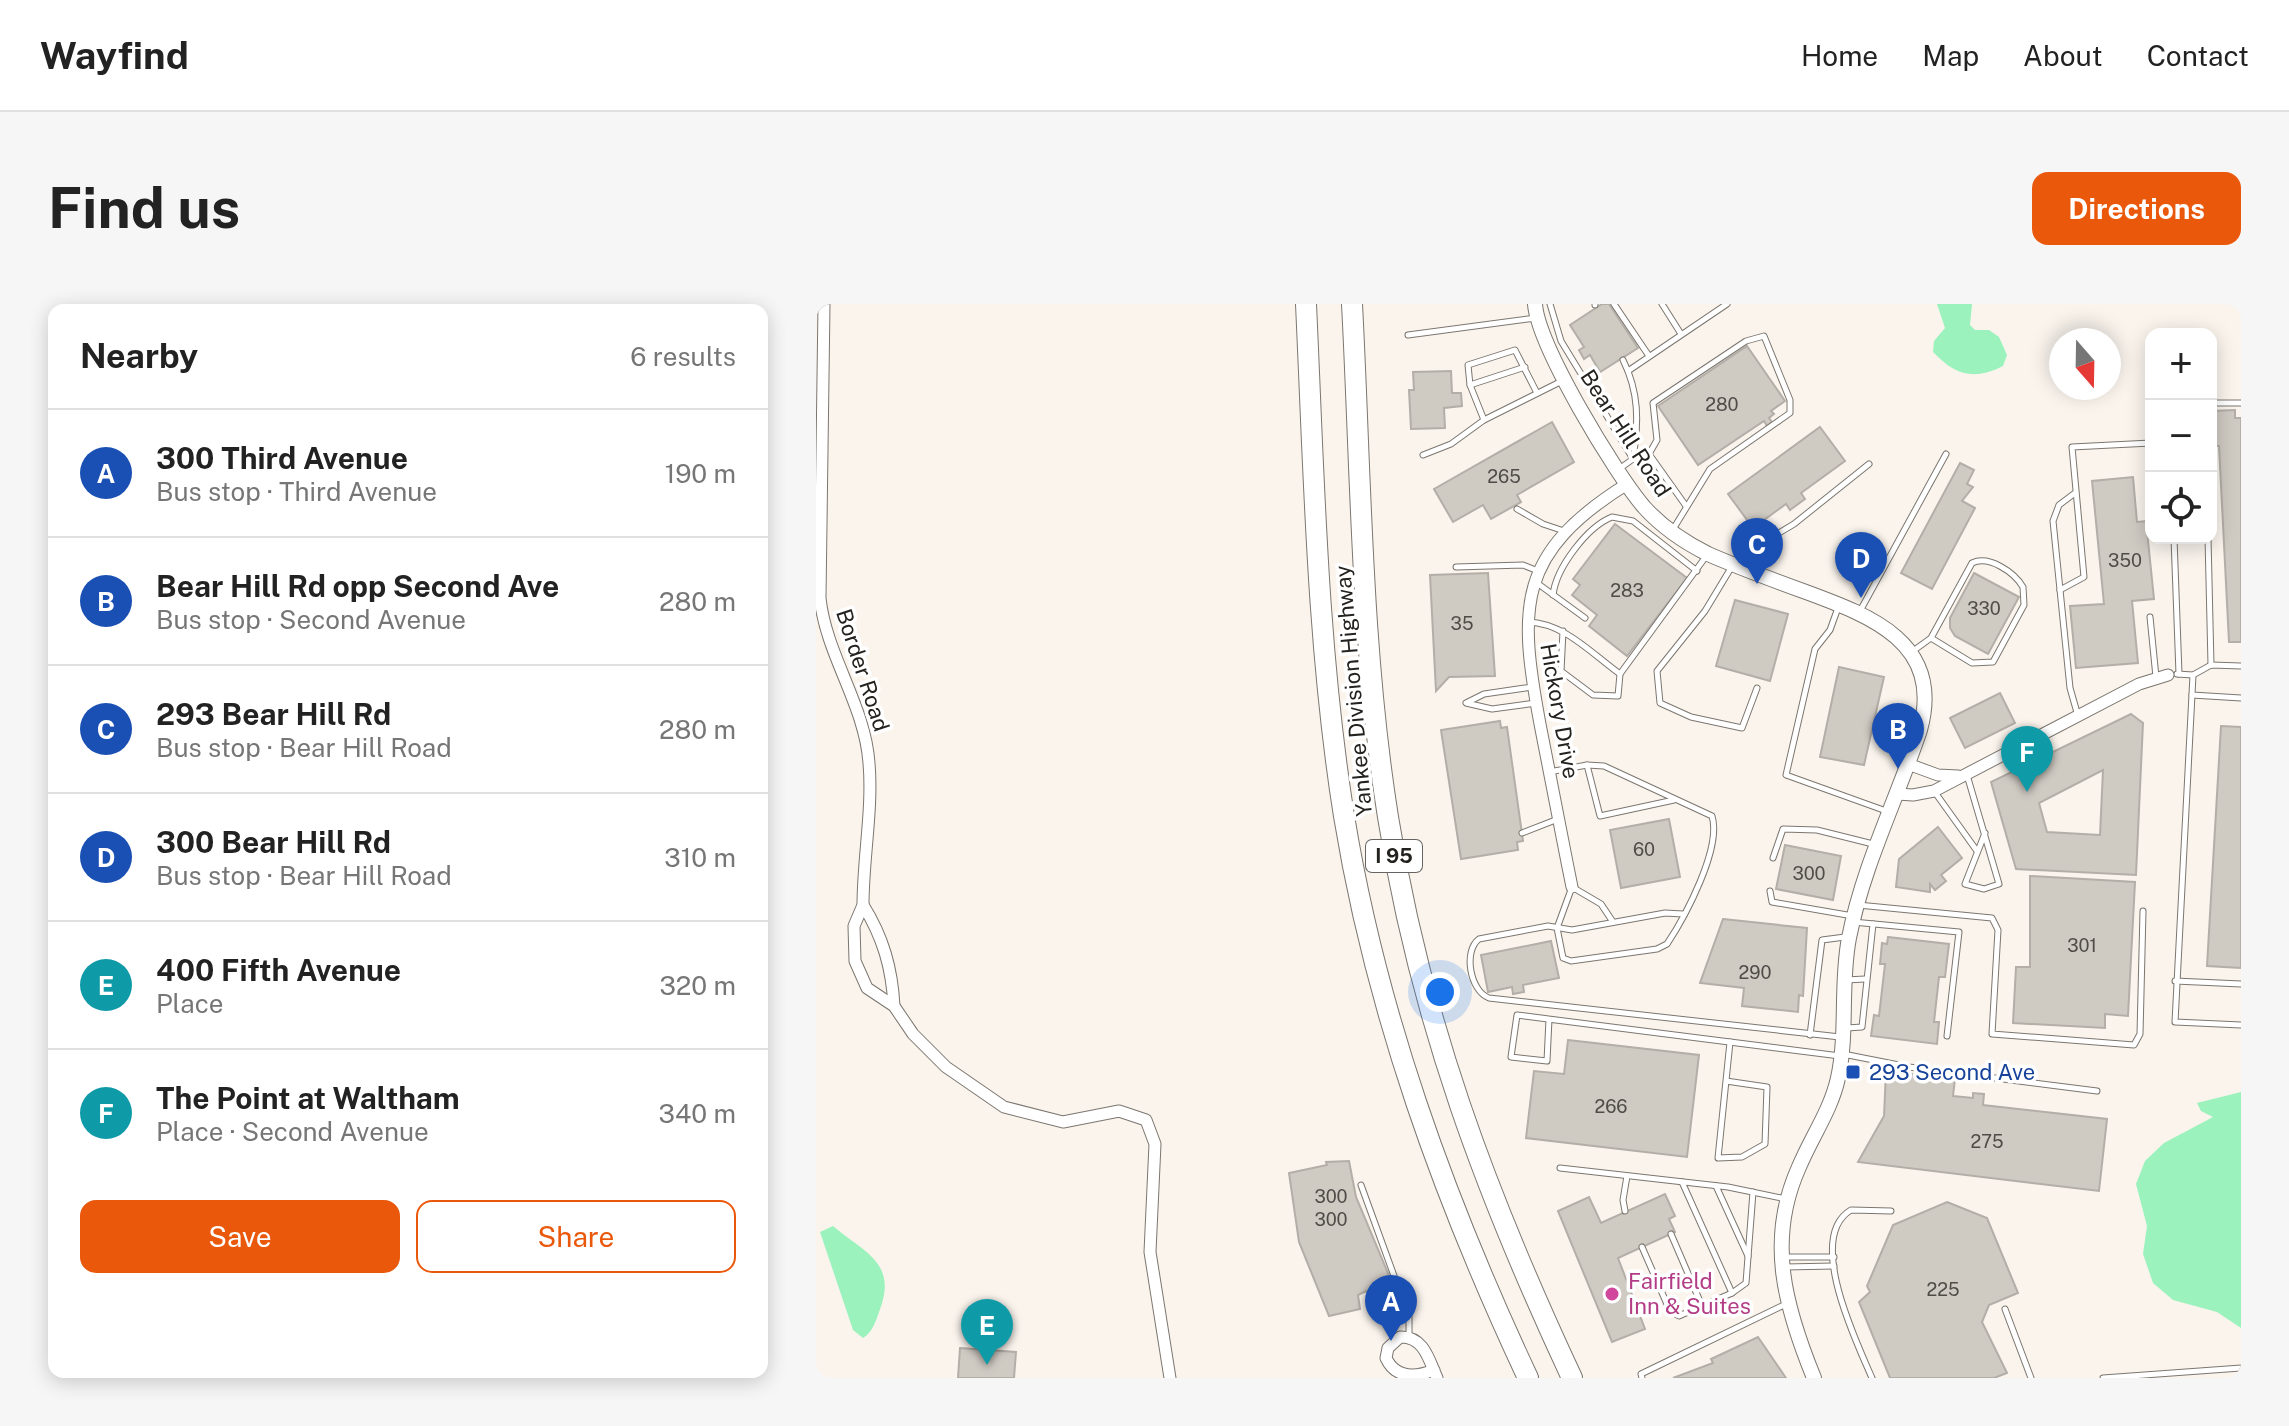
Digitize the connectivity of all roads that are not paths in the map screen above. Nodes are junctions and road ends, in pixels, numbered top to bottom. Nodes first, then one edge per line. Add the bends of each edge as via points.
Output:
1 (824, 304) edge
2 (1306, 304) edge
3 (1352, 304) edge
4 (1550, 304) edge
5 (1614, 304) edge
6 (1662, 304) edge
7 (1727, 304) edge
8 (1536, 311) edge
9 (1681, 334) junction
10 (1408, 335) dead end
11 (1649, 356) junction
12 (1623, 360) dead end
13 (1525, 367) junction
14 (1628, 371) junction
15 (1565, 379) junction
16 (1470, 385) junction
17 (1537, 393) junction
18 (2217, 403) edge
19 (2241, 403) edge
20 (1484, 420) junction
21 (2145, 443) edge
22 (1649, 454) junction
23 (1946, 454) dead end
24 (1423, 455) dead end
25 (1633, 459) junction
26 (1869, 464) dead end
27 (1618, 469) junction
28 (1627, 484) junction
29 (2075, 493) junction
30 (1686, 507) junction
31 (1517, 509) dead end
32 (1565, 531) junction
33 (1672, 532) junction
34 (2174, 544) edge
35 (2208, 544) edge
36 (1708, 554) junction
37 (1731, 564) junction
38 (1456, 567) dead end
39 (1697, 571) junction
40 (1537, 576) junction
41 (2060, 590) junction
42 (1553, 595) junction
43 (1839, 604) junction
44 (1859, 612) junction
45 (2150, 617) dead end
46 (1585, 618) dead end
47 (1527, 622) junction
48 (1563, 631) junction
49 (1931, 638) junction
50 (1911, 653) junction
51 (2211, 665) junction
52 (2241, 666) edge
53 (1620, 674) junction
54 (2193, 675) junction
55 (2168, 676) junction
56 (1533, 687) junction
57 (1757, 688) dead end
58 (2192, 695) junction
59 (2241, 698) edge
60 (1536, 703) junction
61 (2078, 716) junction
62 (1908, 764) junction
63 (1587, 765) junction
64 (1549, 772) junction
65 (1967, 774) junction
66 (1934, 791) junction
67 (1897, 794) junction
68 (1675, 800) junction
69 (1890, 812) junction
70 (1559, 818) junction
71 (1522, 833) dead end
72 (1985, 833) junction
73 (1878, 845) junction
74 (1978, 852) junction
75 (1773, 858) dead end
76 (1572, 887) junction
77 (1770, 891) dead end
78 (863, 905) junction
79 (2143, 911) dead end
80 (1683, 914) junction
81 (1853, 920) junction
82 (1613, 922) junction
83 (1873, 924) junction
84 (1557, 928) junction
85 (1865, 979) junction
86 (1843, 980) junction
87 (2175, 981) junction
88 (2241, 984) edge
89 (894, 1006) junction
90 (1549, 1019) junction
91 (2241, 1025) edge
92 (1842, 1032) junction
93 (1810, 1035) junction
94 (1947, 1036) dead end
95 (1730, 1042) junction
96 (1842, 1055) junction
97 (1726, 1081) junction
98 (2097, 1091) dead end
99 (1560, 1168) dead end
100 (1627, 1176) junction
101 (1682, 1182) junction
102 (1361, 1185) dead end
103 (1716, 1186) junction
104 (1753, 1192) junction
105 (1787, 1200) junction
106 (1625, 1211) dead end
107 (1891, 1211) dead end
108 (1671, 1234) dead end
109 (1642, 1247) dead end
110 (1748, 1257) junction
111 (1834, 1257) junction
112 (1780, 1262) junction
113 (1834, 1266) junction
114 (1732, 1293) junction
115 (1786, 1304) junction
116 (1702, 1306) junction
117 (2005, 1309) dead end
118 (1409, 1337) junction
119 (2241, 1368) edge
120 (1435, 1374) edge
121 (1170, 1378) edge
122 (1528, 1378) edge
123 (1572, 1378) edge
124 (1642, 1378) edge
125 (1814, 1378) edge
126 (1872, 1378) edge
127 (2031, 1378) edge
128 (2103, 1378) edge

1 - 78 street, Border Road via 820,598 869,764
2 - 122 highway, Yankee Division Highway / I 95 via 1327,686 1362,906 1434,1155 1478,1270
3 - 123 highway, Yankee Division Highway / I 95 via 1372,683 1401,890 1435,1033 1477,1160
4 - 25 lane via 1561,341
5 - 11 lane
6 - 9 lane
7 - 9 lane
8 - 10 lane
8 - 15 street, Bear Hill Road via 1544,343
9 - 11 lane
11 - 14 lane
12 - 14 lane
13 - 16 lane
13 - 16 lane via 1515,350 1468,365
13 - 17 lane
14 - 25 lane via 1638,420
15 - 17 lane
15 - 27 street, Bear Hill Road
16 - 20 lane
17 - 20 lane
18 - 19 lane
20 - 24 lane via 1451,444
21 - 29 lane via 2072,447
22 - 25 lane
22 - 30 lane
22 - 30 lane via 1657,440 1653,403 1746,341 1764,336 1790,400 1790,413 1710,469
23 - 44 lane
25 - 27 lane
26 - 37 lane via 1801,519
27 - 28 street, Bear Hill Road
28 - 32 street, Hickory Drive
28 - 33 street, Bear Hill Road
29 - 41 lane via 2059,505 2053,521
29 - 41 lane via 2084,577
30 - 33 lane
31 - 32 lane
32 - 40 street, Hickory Drive
33 - 36 street, Bear Hill Road
34 - 55 lane
35 - 51 lane
36 - 37 street, Bear Hill Road
36 - 39 lane
37 - 43 street, Bear Hill Road
37 - 57 lane via 1705,611 1660,664 1660,703 1691,717 1742,728
38 - 40 lane via 1523,565
39 - 42 lane via 1633,521 1612,517 1592,530 1557,578
39 - 53 lane
40 - 42 lane
40 - 47 street, Hickory Drive
41 - 61 lane
42 - 46 lane
43 - 44 street, Bear Hill Road
43 - 69 lane via 1830,630 1815,649 1786,775
44 - 50 street, Bear Hill Road via 1893,631
45 - 55 lane
47 - 48 lane via 1548,623
47 - 56 street, Hickory Drive
48 - 53 lane
48 - 53 lane via 1561,671 1593,695 1618,696
49 - 49 lane via 1972,663 1993,662 2024,605 2023,587 1994,563 1972,563
49 - 50 lane
50 - 62 street, Bear Hill Road via 1924,704
51 - 52 lane
51 - 54 lane
54 - 55 lane
54 - 58 lane
55 - 61 street
56 - 60 street, Hickory Drive
56 - 60 lane via 1484,694 1466,703 1492,709
58 - 59 lane
58 - 87 lane
60 - 64 street, Hickory Drive
61 - 65 street
62 - 65 street via 1938,775
62 - 67 street, Bear Hill Road
63 - 64 lane
63 - 68 lane via 1630,775
63 - 68 lane via 1600,816
64 - 70 street, Hickory Drive
65 - 66 street
65 - 72 lane
66 - 67 street
66 - 74 lane
67 - 69 street, Bear Hill Road
68 - 80 lane via 1704,809 1714,825 1708,859
69 - 73 street, Bear Hill Road
70 - 71 lane
70 - 76 street, Hickory Drive
72 - 74 lane
72 - 74 lane via 1999,884 1984,889 1965,884
73 - 75 lane via 1817,830 1783,829
73 - 81 street, Bear Hill Road
76 - 82 lane via 1601,904
76 - 84 lane
77 - 81 lane via 1772,902
78 - 89 street, Border Road via 892,973
78 - 89 street, Border Road via 854,926 855,961 867,988
79 - 81 lane via 2140,1034 2134,1045 1992,1034 1998,930 1992,918
80 - 82 lane
80 - 84 lane via 1660,948 1571,961 1562,955
81 - 83 lane
81 - 86 street, Bear Hill Road
81 - 93 lane via 1822,940
82 - 84 lane
83 - 85 lane
83 - 94 lane via 1959,932
84 - 93 lane via 1476,940 1471,959 1480,994
85 - 86 lane
85 - 92 lane via 1862,1027
86 - 92 street, Bear Hill Road
87 - 88 lane
87 - 91 lane via 2175,1022
89 - 121 street, Border Road via 946,1067 1004,1107 1063,1122 1119,1111 1146,1120 1155,1144 1150,1252
90 - 90 lane via 1517,1015 1511,1057 1547,1061
90 - 95 lane
92 - 93 lane
92 - 96 street, Bear Hill Road
95 - 96 lane
95 - 97 lane
96 - 98 lane
96 - 105 street, Bear Hill Road via 1832,1100
97 - 97 lane via 1718,1158 1742,1157 1765,1144 1767,1087
99 - 100 lane
100 - 101 lane
100 - 106 lane
101 - 103 lane
101 - 114 lane
102 - 118 lane via 1409,1317
103 - 104 lane
103 - 110 lane
104 - 105 lane
104 - 110 lane
105 - 112 street, Bear Hill Road
107 - 111 lane via 1859,1208 1844,1214
108 - 116 lane
109 - 116 lane via 1670,1311 1679,1316
110 - 114 lane via 1746,1283
111 - 112 lane
111 - 113 lane
112 - 113 lane
112 - 115 street, Bear Hill Road
113 - 126 lane via 1843,1308
114 - 116 lane
115 - 124 lane via 1641,1374
115 - 125 street, Bear Hill Road
117 - 127 lane
118 - 120 street via 1422,1346
118 - 120 street via 1400,1337 1388,1348 1389,1366 1406,1377
119 - 128 lane

